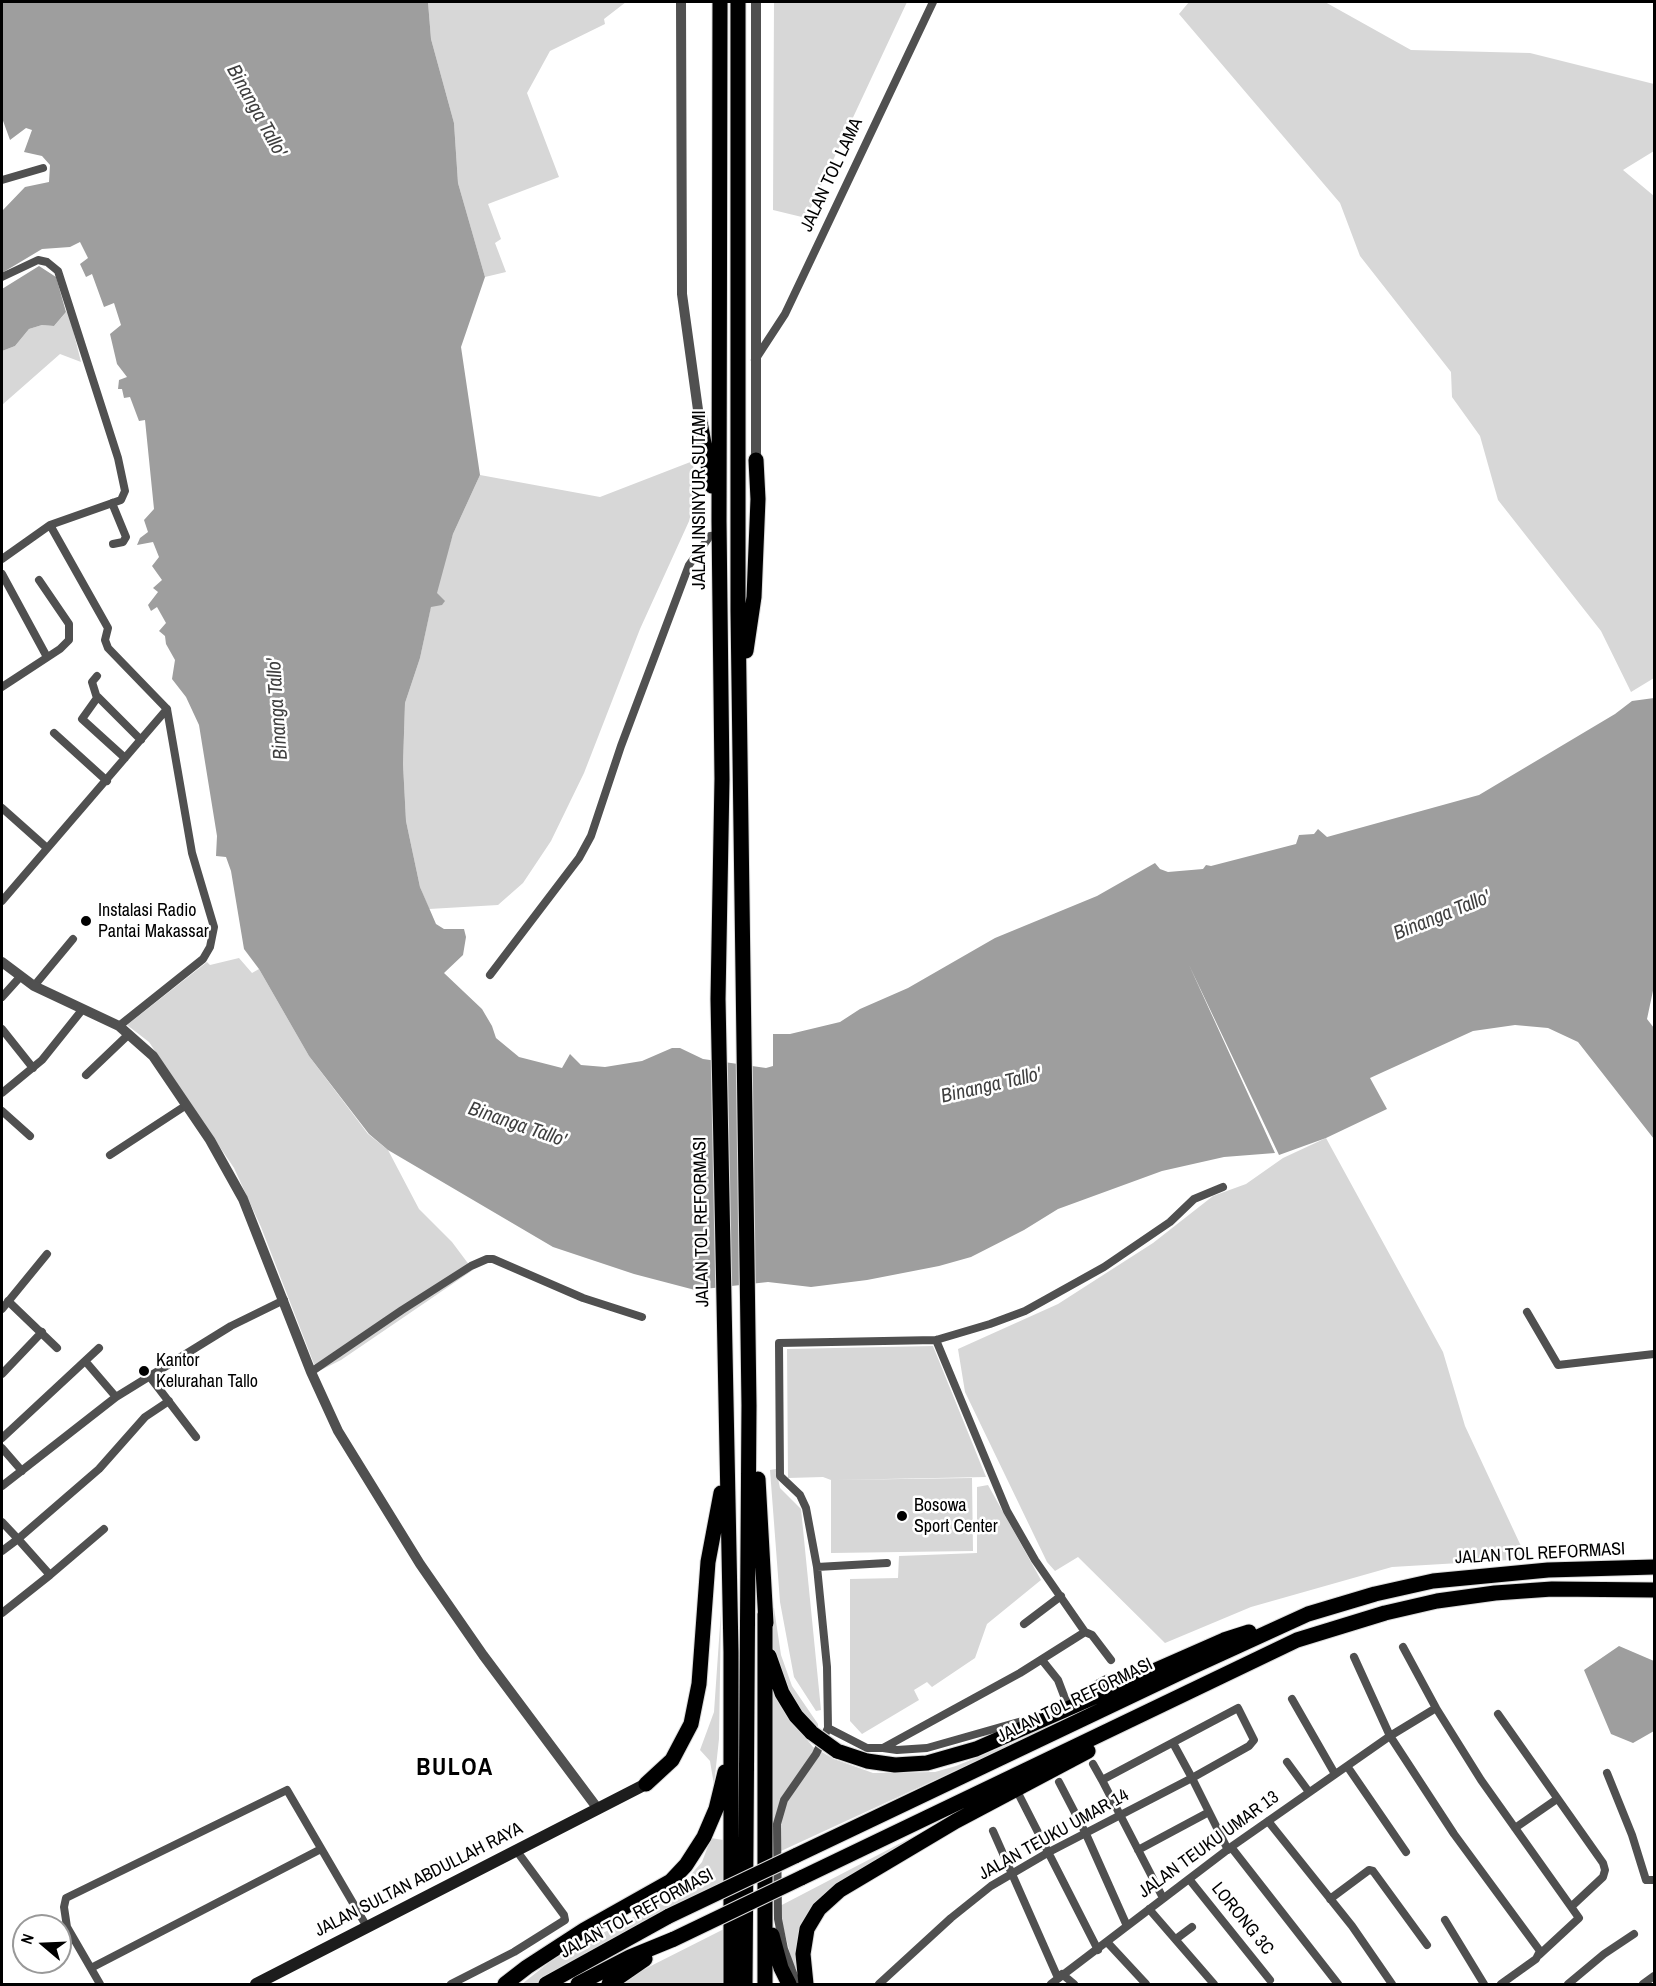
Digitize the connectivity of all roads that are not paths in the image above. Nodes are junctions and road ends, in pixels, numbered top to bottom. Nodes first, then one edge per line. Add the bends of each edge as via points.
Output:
1 (681, 2) edge
2 (720, 2) edge
3 (738, 2) edge
4 (756, 2) edge
5 (933, 2) edge
6 (43, 168) dead end
7 (2, 180) edge
8 (2, 277) edge
9 (754, 360) junction
10 (699, 417) joint
11 (756, 460) joint
12 (112, 503) junction
13 (50, 525) junction
14 (719, 528) junction
15 (113, 544) dead end
16 (2, 559) edge
17 (2, 574) edge
18 (39, 580) dead end
19 (47, 657) junction
20 (97, 676) dead end
21 (2, 687) edge
22 (98, 697) junction
23 (739, 699) junction
24 (167, 709) junction
25 (54, 733) dead end
26 (141, 740) junction
27 (125, 758) junction
28 (107, 781) junction
29 (2, 808) edge
30 (47, 848) junction
31 (4, 894) edge
32 (73, 939) dead end
33 (2, 962) edge
34 (490, 975) dead end
35 (20, 977) junction
36 (34, 986) junction
37 (2, 997) edge
38 (718, 999) joint
39 (82, 1010) junction
40 (119, 1026) junction
41 (2, 1029) edge
42 (129, 1034) junction
43 (33, 1068) junction
44 (86, 1075) dead end
45 (2, 1094) edge
46 (185, 1106) junction
47 (2, 1111) edge
48 (30, 1136) dead end
49 (110, 1155) dead end
50 (1224, 1187) dead end
51 (48, 1254) dead end
52 (284, 1300) junction
53 (8, 1301) junction
54 (2, 1309) edge
55 (1527, 1312) dead end
56 (642, 1317) dead end
57 (42, 1332) junction
58 (936, 1340) junction
59 (57, 1348) dead end
60 (99, 1348) dead end
61 (1654, 1353) edge
62 (86, 1362) junction
63 (311, 1372) junction
64 (2, 1374) edge
65 (150, 1377) junction
66 (116, 1397) junction
67 (169, 1401) junction
68 (749, 1405) junction
69 (196, 1437) dead end
70 (2, 1438) edge
71 (725, 1444) junction
72 (2, 1448) edge
73 (22, 1471) junction
74 (2, 1486) edge
75 (2, 1521) edge
76 (104, 1529) dead end
77 (18, 1539) junction
78 (2, 1551) edge
79 (887, 1563) dead end
80 (817, 1567) junction
81 (1654, 1567) edge
82 (50, 1575) junction
83 (1654, 1590) edge
84 (1061, 1596) junction
85 (2, 1613) edge
86 (765, 1614) junction
87 (1308, 1614) junction
88 (1024, 1624) dead end
89 (1085, 1632) junction
90 (1297, 1640) junction
91 (1403, 1647) dead end
92 (1353, 1657) dead end
93 (1111, 1659) dead end
94 (1042, 1660) junction
95 (1106, 1679) dead end
96 (1292, 1699) dead end
97 (1066, 1701) junction
98 (1436, 1708) junction
99 (1498, 1714) dead end
100 (828, 1728) junction
101 (1390, 1736) junction
102 (1173, 1743) junction
103 (883, 1748) junction
104 (731, 1752) junction
105 (1287, 1762) dead end
106 (1093, 1764) dead end
107 (1347, 1766) junction
108 (1607, 1773) dead end
109 (1335, 1774) junction
110 (1192, 1778) junction
111 (1102, 1780) junction
112 (1059, 1782) dead end
113 (646, 1784) joint
114 (1309, 1792) junction
115 (1019, 1795) dead end
116 (1557, 1799) junction
117 (598, 1809) junction
118 (1209, 1812) junction
119 (1120, 1815) junction
120 (1268, 1821) junction
121 (1515, 1828) junction
122 (993, 1831) dead end
123 (1086, 1834) junction
124 (1229, 1848) junction
125 (321, 1849) junction
126 (516, 1850) junction
127 (1138, 1850) junction
128 (1049, 1852) junction
129 (1406, 1852) dead end
130 (1013, 1872) junction
131 (1189, 1880) junction
132 (1654, 1880) edge
133 (766, 1884) junction
134 (1163, 1898) junction
135 (1330, 1899) junction
136 (1572, 1906) junction
137 (1149, 1908) junction
138 (1445, 1920) dead end
139 (1127, 1926) junction
140 (1192, 1927) dead end
141 (367, 1928) junction
142 (1634, 1934) dead end
143 (1176, 1939) junction
144 (671, 1940) junction
145 (1107, 1942) junction
146 (1427, 1945) dead end
147 (1098, 1950) junction
148 (1539, 1953) junction
149 (91, 1968) junction
150 (1654, 1976) edge
151 (1578, 1977) junction
152 (1057, 1979) edge
153 (1270, 1980) dead end
154 (100, 1984) edge
155 (256, 1984) edge
156 (451, 1984) edge
157 (505, 1984) edge
158 (546, 1984) edge
159 (578, 1984) edge
160 (609, 1984) edge
161 (731, 1984) edge
162 (745, 1984) edge
163 (765, 1984) edge
164 (789, 1984) edge
165 (797, 1984) edge
166 (806, 1984) edge
167 (879, 1984) edge
168 (1074, 1984) edge
169 (1146, 1984) edge
170 (1214, 1984) edge
171 (1338, 1984) edge
172 (1392, 1984) edge
173 (1484, 1984) edge
174 (1501, 1984) edge
175 (1568, 1984) edge
176 (1584, 1984) edge
177 (1643, 1984) edge

1 - 10 street via 682,294
2 - 14 highway, JALAN INSINYUR SUTAMI
3 - 23 highway
4 - 9 street
5 - 9 street, JALAN TOL LAMA via 785,314
6 - 7 street
8 - 12 street via 38,260 47,262 60,274 124,478 124,497
9 - 11 street
10 - 14 highway
11 - 23 highway via 754,597
12 - 13 street
12 - 15 street via 126,537
13 - 16 street
13 - 24 street via 108,628 108,648
14 - 34 street via 689,565 591,836 579,858
14 - 38 highway, JALAN INSINYUR SUTAMI via 722,779
17 - 19 street
18 - 19 street via 70,628 68,642
19 - 21 street
20 - 22 street via 92,683
22 - 26 street
22 - 27 street via 82,719
23 - 68 highway
24 - 26 street
24 - 40 street via 192,853 214,927 203,959
25 - 28 street
26 - 27 street
27 - 28 street
28 - 30 street
29 - 30 street
30 - 31 street
32 - 36 street
33 - 35 street
35 - 36 street
35 - 37 street
36 - 39 street
38 - 71 highway, JALAN TOL REFORMASI
39 - 40 street
39 - 43 street
40 - 42 street
41 - 43 street
42 - 44 street
42 - 46 street via 153,1056
43 - 45 street
46 - 49 street
46 - 52 street via 210,1140 243,1199
47 - 48 street
50 - 58 street via 1194,1199 1170,1222 1104,1267 1034,1306
51 - 53 street
52 - 63 street
52 - 65 street via 231,1326
53 - 54 street
53 - 57 street
55 - 61 street via 1558,1365
56 - 63 street via 487,1259
57 - 59 street
57 - 64 street
58 - 80 street via 778,1343 780,1476 803,1501
58 - 84 street via 1007,1511
60 - 62 street
62 - 66 street
62 - 70 street
63 - 117 street via 338,1431 420,1564
65 - 66 street
65 - 67 street
66 - 73 street
67 - 69 street
67 - 77 street via 145,1417 99,1469
68 - 86 highway via 756,1451
68 - 162 highway
71 - 104 highway
71 - 113 highway via 720,1504 708,1562 699,1684 691,1724 672,1760
72 - 73 street
73 - 74 street
75 - 77 street
76 - 82 street
77 - 78 street
77 - 82 street
79 - 80 street
80 - 100 street
81 - 87 highway, JALAN TOL REFORMASI via 1548,1570 1433,1581
82 - 85 street
83 - 90 highway, JALAN TOL REFORMASI via 1552,1589 1437,1601
84 - 88 street
84 - 89 street
86 - 87 highway, bridge via 770,1658 782,1693 796,1716 837,1751 895,1765 927,1763 976,1749 1224,1640
86 - 133 highway
87 - 158 highway, JALAN TOL REFORMASI, bridge via 669,1916
89 - 93 street
89 - 94 street
90 - 144 highway, JALAN TOL REFORMASI, bridge
90 - 166 highway via 956,1821 840,1890 819,1909 807,1929 803,1954
91 - 98 street
92 - 101 street
94 - 97 street via 1058,1680
94 - 103 street
95 - 97 street
96 - 109 street
97 - 103 street via 1019,1723 941,1745 909,1750
98 - 101 street, JALAN TEUKU UMAR 13
98 - 121 street
99 - 116 street
100 - 103 street via 867,1748
100 - 165 street via 816,1754 784,1800 777,1824 778,1919
101 - 107 street, JALAN TEUKU UMAR 13
101 - 148 street
102 - 110 street
102 - 110 street, JALAN TEUKU UMAR 14 via 1238,1708 1253,1743
102 - 111 street
104 - 157 highway via 704,1837 671,1881 584,1930
104 - 161 highway
105 - 114 street
106 - 111 street
107 - 109 street, JALAN TEUKU UMAR 13
107 - 129 street
108 - 132 street via 1646,1881
109 - 114 street, JALAN TEUKU UMAR 13
110 - 118 street
110 - 119 street, JALAN TEUKU UMAR 14
111 - 119 street
112 - 123 street
113 - 117 main road, JALAN SULTAN ABDULLAH RAYA
114 - 120 street, JALAN TEUKU UMAR 13
115 - 128 street
116 - 121 street
116 - 136 street via 1605,1870 1599,1883
117 - 126 main road, JALAN SULTAN ABDULLAH RAYA
118 - 124 street
118 - 127 street
119 - 123 street, JALAN TEUKU UMAR 14
119 - 127 street
120 - 124 street, JALAN TEUKU UMAR 13
120 - 135 street
121 - 136 street
122 - 130 street
123 - 128 street, JALAN TEUKU UMAR 14
123 - 139 street
124 - 131 street, JALAN TEUKU UMAR 13
124 - 171 street
125 - 141 street
125 - 149 street
125 - 149 street via 287,1790 70,1894 64,1901 65,1921
126 - 141 main road, JALAN SULTAN ABDULLAH RAYA
126 - 156 street via 565,1920
127 - 134 street
128 - 130 street, JALAN TEUKU UMAR 14
128 - 147 street
130 - 152 street
130 - 167 street, JALAN TEUKU UMAR 14 via 951,1918
131 - 134 street, JALAN TEUKU UMAR 13
131 - 153 street, LORONG 3C
133 - 163 highway
133 - 164 highway via 772,1936
134 - 137 street, JALAN TEUKU UMAR 13
135 - 146 street via 1369,1870 1373,1871
135 - 172 street
136 - 148 street via 1579,1918
137 - 139 street, JALAN TEUKU UMAR 13
137 - 143 street
138 - 173 street
139 - 145 street, JALAN TEUKU UMAR 13
140 - 143 street
141 - 155 main road, JALAN SULTAN ABDULLAH RAYA
142 - 151 street
143 - 170 street
144 - 159 highway, JALAN TOL REFORMASI
144 - 160 highway
145 - 147 street, JALAN TEUKU UMAR 13
145 - 169 street
147 - 152 street, JALAN TEUKU UMAR 13
148 - 174 street
149 - 154 street
150 - 177 street
151 - 175 street
151 - 176 street
152 - 168 street

